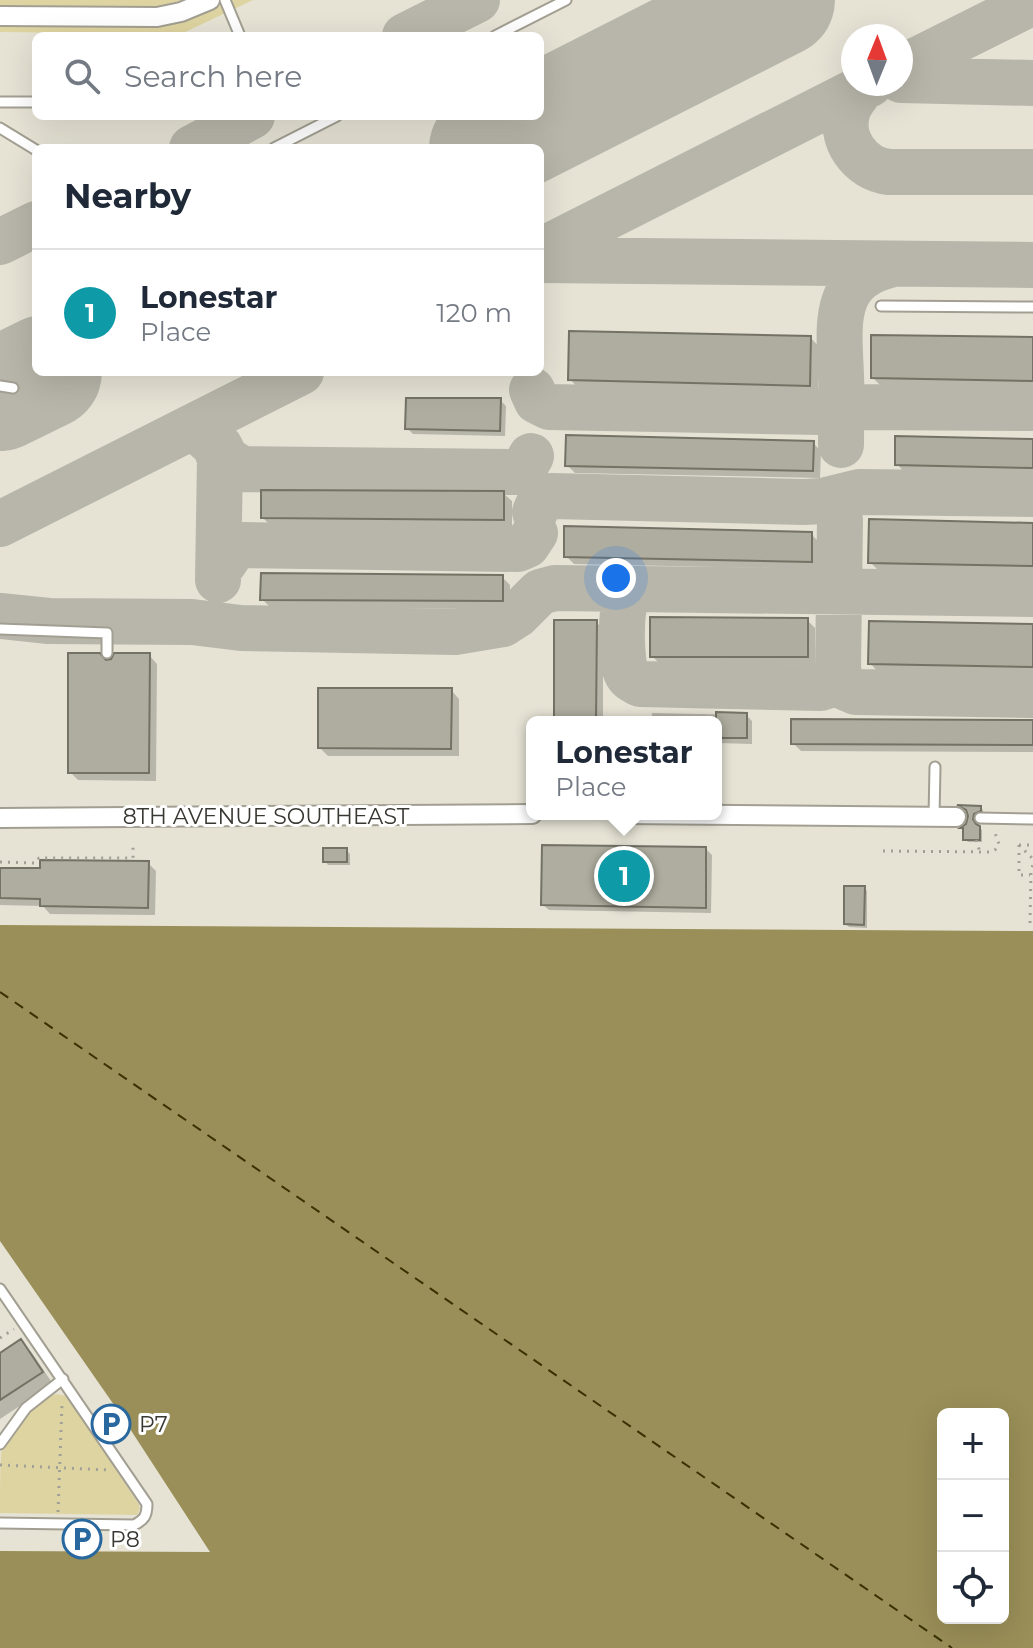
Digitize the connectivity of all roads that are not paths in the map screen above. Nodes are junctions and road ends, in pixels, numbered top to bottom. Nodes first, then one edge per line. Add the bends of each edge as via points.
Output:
1 (210, 0) edge
2 (225, 0) edge
3 (566, 0) edge
4 (177, 6) edge
5 (0, 16) edge
6 (238, 32) edge
7 (503, 32) edge
8 (0, 102) edge
9 (32, 102) edge
10 (329, 120) edge
11 (0, 128) edge
12 (282, 144) edge
13 (32, 148) edge
14 (881, 306) dead end
15 (1033, 307) edge
16 (0, 386) edge
17 (13, 388) dead end
18 (0, 629) edge
19 (107, 653) dead end
20 (935, 767) dead end
21 (526, 814) edge
22 (722, 815) edge
23 (934, 817) junction
24 (956, 817) dead end
25 (0, 818) edge
26 (980, 818) dead end
27 (1033, 819) edge
28 (0, 1289) edge
29 (63, 1379) junction
30 (0, 1444) edge
31 (0, 1523) edge

1 - 4 street
2 - 6 lane
3 - 7 lane
4 - 5 street via 157,17
8 - 9 lane
10 - 12 lane
11 - 13 lane
14 - 15 lane
16 - 17 lane
18 - 19 lane via 107,633
20 - 23 lane
21 - 25 street, 8TH AVENUE SOUTHEAST
22 - 23 street
23 - 24 street
26 - 27 lane
28 - 29 lane
29 - 30 lane via 26,1408
29 - 31 lane via 147,1504 147,1515 134,1525

